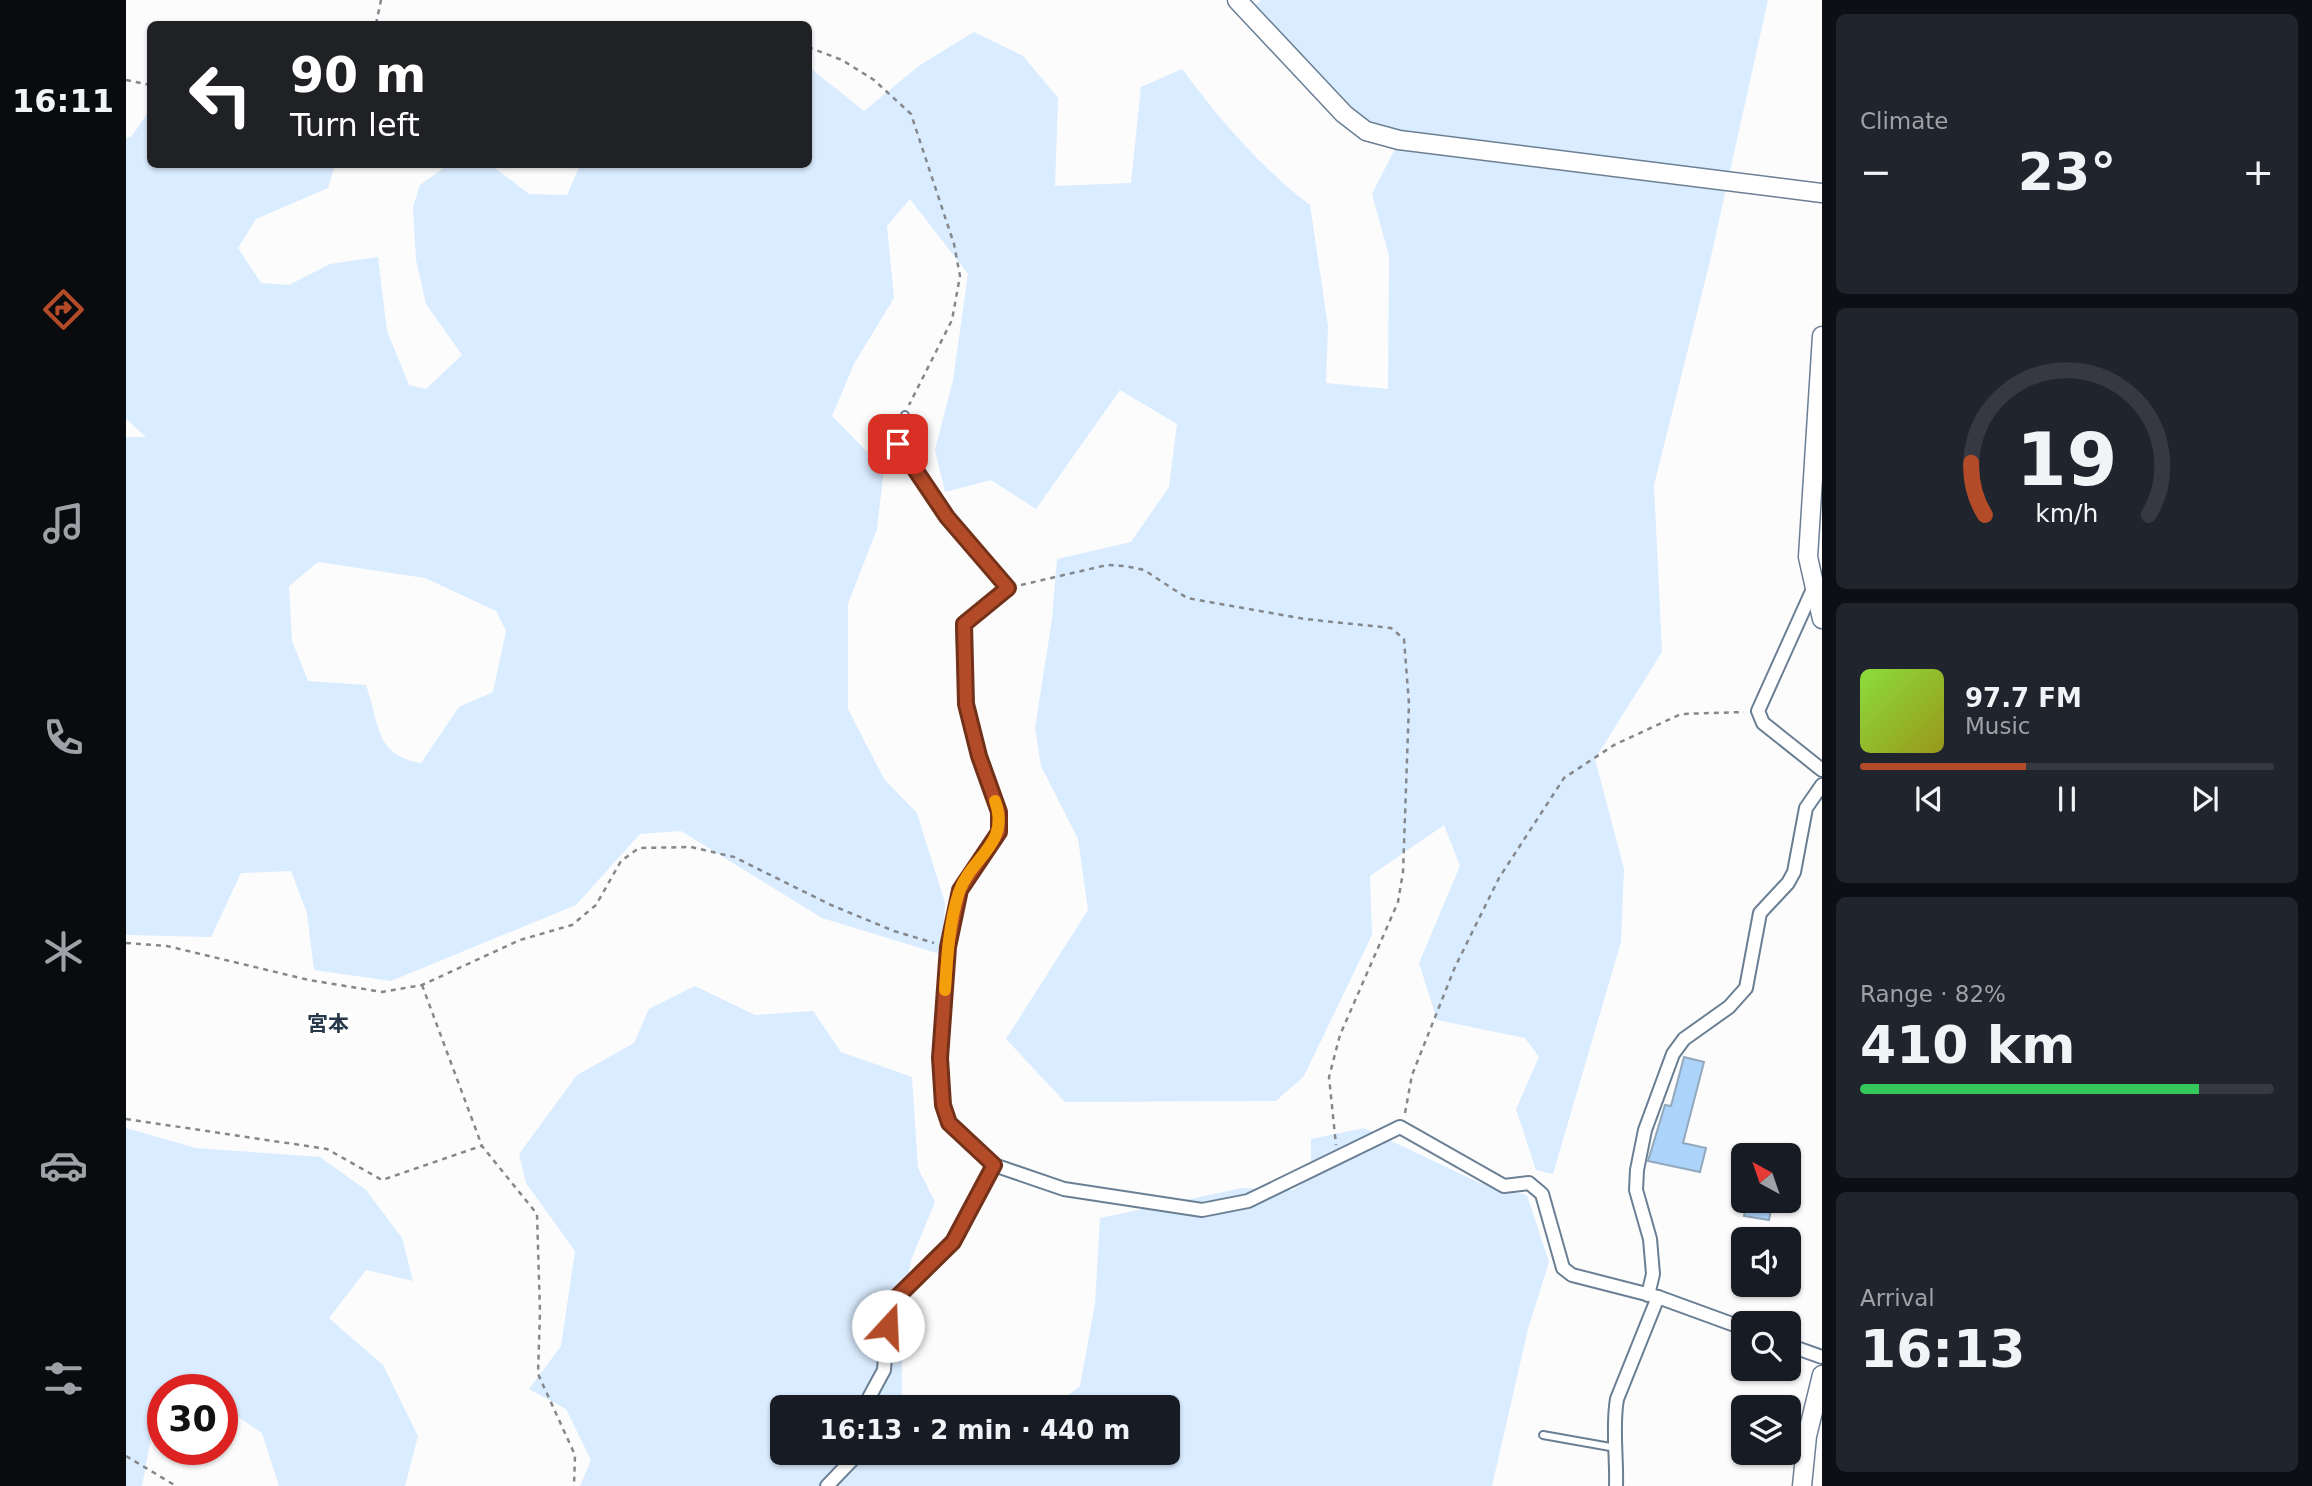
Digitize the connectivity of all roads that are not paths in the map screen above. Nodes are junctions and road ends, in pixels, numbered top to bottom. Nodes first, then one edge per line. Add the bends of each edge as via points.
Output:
1 (1237, 0) edge
2 (1822, 193) edge
3 (1822, 336) edge
4 (905, 415) road end
5 (1815, 560) edge
6 (1008, 588) joint
7 (1813, 589) junction
8 (1822, 619) edge
9 (1822, 770) edge
10 (1822, 785) edge
11 (994, 1165) junction
12 (1653, 1296) junction
13 (1731, 1324) edge
14 (1801, 1350) edge
15 (1822, 1357) edge
16 (1822, 1375) edge
17 (870, 1395) edge
18 (1542, 1435) dead end
19 (1618, 1448) junction
20 (847, 1465) edge
21 (827, 1486) edge
22 (1616, 1486) edge
23 (1802, 1486) edge

1 - 2 street via 1344,114 1366,131 1399,140
3 - 5 street
4 - 6 lane via 898,444 947,517
5 - 7 street
6 - 11 street via 964,624 966,704 999,812 999,832 960,890 948,947 940,1058 949,1123
7 - 8 street
7 - 9 street via 1758,711 1763,723
10 - 12 street via 1806,808 1794,872 1760,914 1746,988 1729,1007 1684,1039 1673,1055 1645,1130 1636,1190 1650,1239
11 - 12 street via 1063,1189 1202,1210 1248,1201 1400,1127 1504,1186 1529,1183 1542,1194 1563,1268 1572,1275
11 - 17 street via 953,1242 889,1305 884,1370
12 - 13 street
12 - 19 street via 1617,1399
14 - 15 street
16 - 23 street
18 - 19 lane
19 - 22 street
20 - 21 street

